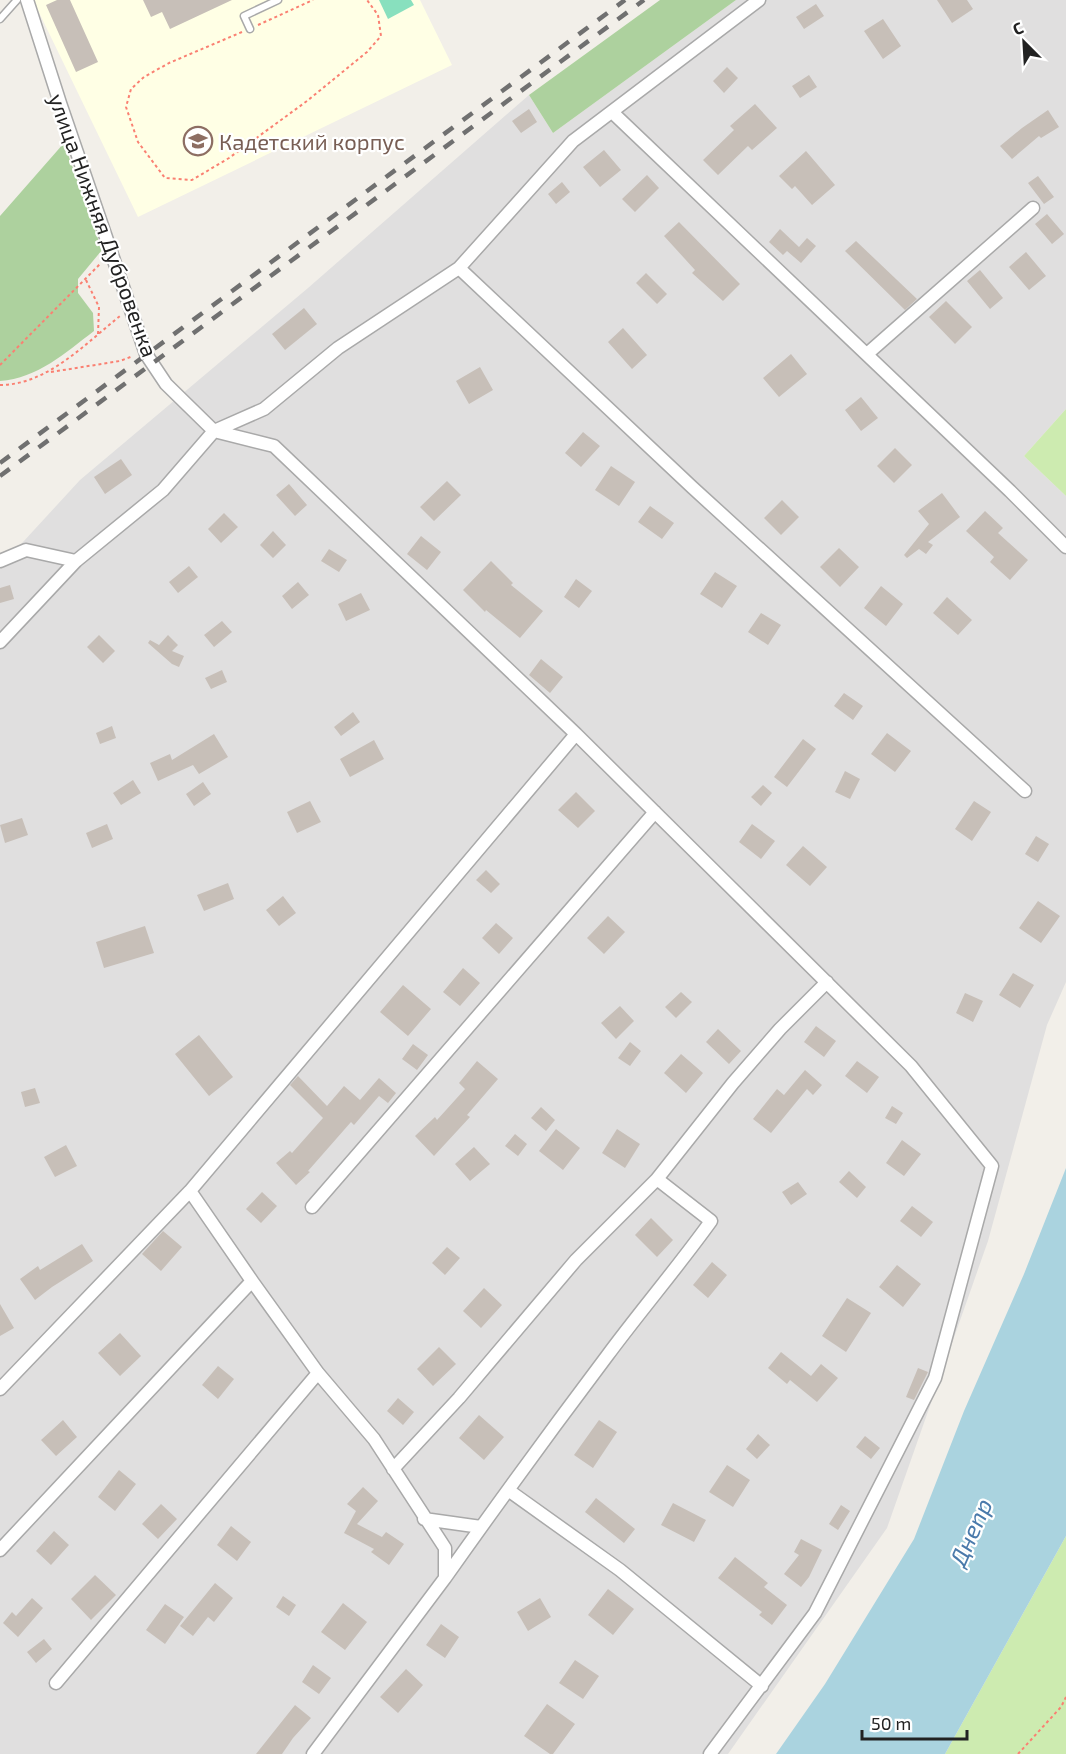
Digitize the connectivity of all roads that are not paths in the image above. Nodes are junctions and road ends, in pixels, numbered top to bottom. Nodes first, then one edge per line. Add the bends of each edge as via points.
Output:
1 (17, 0) edge
2 (27, 0) edge
3 (278, 0) edge
4 (759, 0) edge
5 (0, 19) edge
6 (250, 29) road end
7 (612, 112) junction
8 (1033, 208) dead end
9 (459, 268) junction
10 (867, 354) junction
11 (214, 431) junction
12 (1066, 547) edge
13 (0, 561) edge
14 (76, 561) junction
15 (0, 642) edge
16 (576, 734) junction
17 (1025, 792) dead end
18 (655, 812) junction
19 (827, 982) junction
20 (657, 1179) junction
21 (189, 1191) junction
22 (312, 1207) dead end
23 (252, 1281) junction
24 (318, 1372) junction
25 (0, 1389) edge
26 (393, 1469) junction
27 (508, 1490) junction
28 (424, 1519) junction
29 (481, 1527) junction
30 (0, 1550) edge
31 (445, 1578) junction
32 (56, 1683) dead end
33 (762, 1686) junction
34 (313, 1754) edge
35 (710, 1754) edge

1 - 5 lane
2 - 11 street, улица Нижняя Дубровенка via 146,352 166,384
3 - 6 lane via 244,16
4 - 7 street
7 - 9 street via 573,141
7 - 10 street
8 - 10 street
9 - 11 street via 338,348 264,409
9 - 17 street
10 - 12 street
11 - 14 street via 163,490
11 - 16 street via 274,446
13 - 14 street via 26,550
14 - 15 street
16 - 18 street
16 - 21 street
18 - 19 street
18 - 22 street
19 - 20 street via 733,1083
19 - 33 street via 911,1066 992,1166 935,1378 815,1613
20 - 26 street via 576,1260
20 - 27 street via 711,1221
21 - 23 street
21 - 25 street
23 - 24 street
23 - 30 street
24 - 26 street via 374,1439
24 - 32 street
26 - 28 street
27 - 29 street
27 - 33 street via 620,1570
28 - 29 street
28 - 31 street via 444,1548
29 - 31 street
31 - 34 street
33 - 35 street

